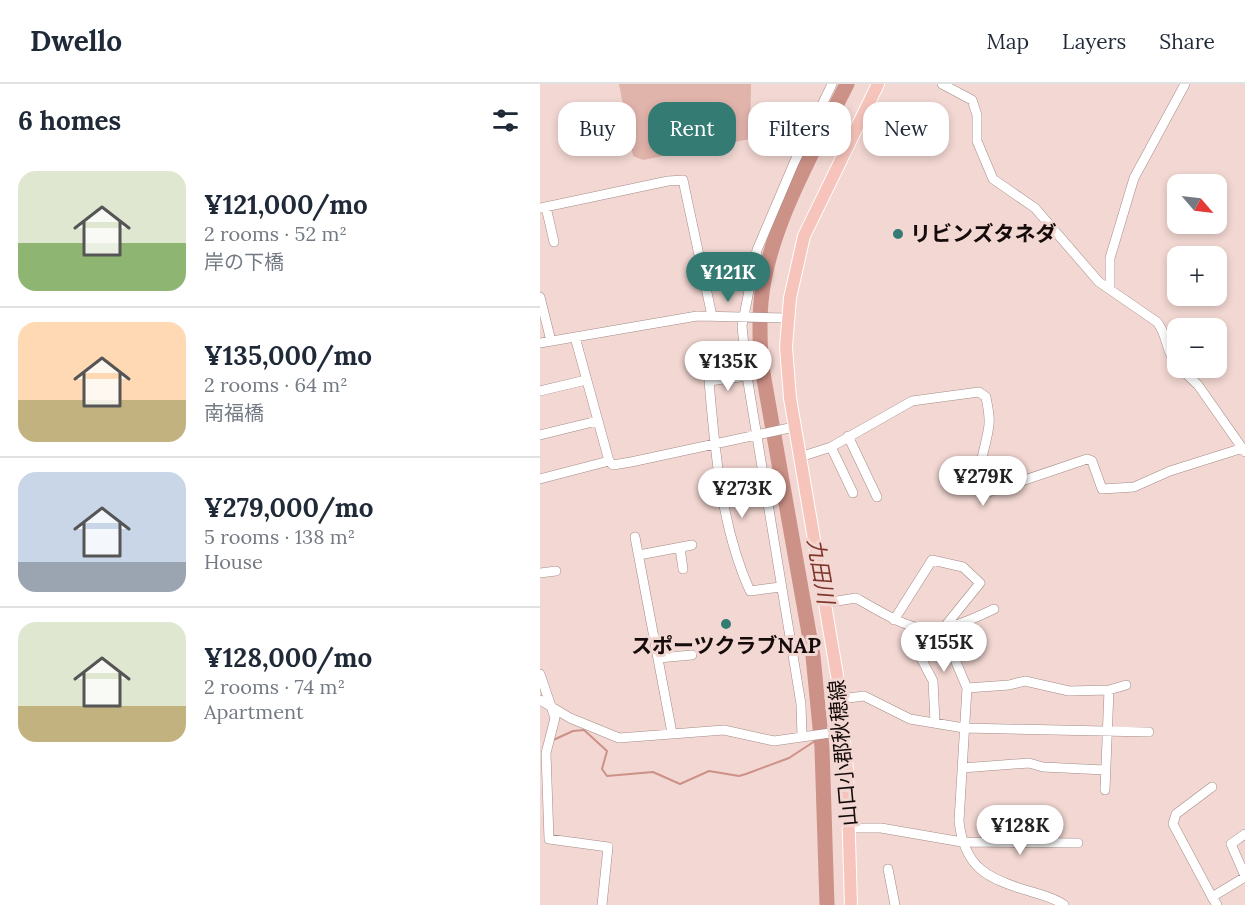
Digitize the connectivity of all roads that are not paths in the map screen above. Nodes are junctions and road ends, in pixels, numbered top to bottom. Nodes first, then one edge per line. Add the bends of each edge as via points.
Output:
1 (832, 84) edge
2 (878, 84) edge
3 (942, 84) edge
4 (1185, 84) edge
5 (543, 208) edge
6 (554, 242) dead end
7 (1110, 289) junction
8 (540, 297) edge
9 (712, 316) junction
10 (744, 316) junction
11 (781, 318) junction
12 (575, 337) junction
13 (551, 341) junction
14 (540, 343) edge
15 (1167, 347) edge
16 (747, 376) junction
17 (1191, 378) edge
18 (586, 380) junction
19 (540, 391) edge
20 (597, 422) junction
21 (790, 427) junction
22 (757, 434) junction
23 (540, 435) edge
24 (848, 436) junction
25 (714, 442) junction
26 (831, 447) junction
27 (1244, 450) edge
28 (800, 457) junction
29 (609, 461) junction
30 (540, 478) edge
31 (853, 493) dead end
32 (876, 497) dead end
33 (635, 537) dead end
34 (692, 545) dead end
35 (680, 548) junction
36 (639, 555) junction
37 (683, 569) dead end
38 (556, 571) dead end
39 (540, 573) edge
40 (780, 587) junction
41 (825, 603) junction
42 (994, 609) dead end
43 (894, 620) junction
44 (922, 629) junction
45 (942, 630) junction
46 (910, 637) dead end
47 (692, 655) dead end
48 (658, 658) junction
49 (540, 674) edge
50 (1126, 685) dead end
51 (967, 688) junction
52 (1109, 690) junction
53 (840, 699) junction
54 (540, 700) edge
55 (552, 706) junction
56 (935, 722) junction
57 (964, 728) junction
58 (1107, 731) junction
59 (839, 732) junction
60 (1149, 732) dead end
61 (672, 733) junction
62 (805, 736) junction
63 (962, 768) junction
64 (1105, 771) junction
65 (1212, 788) dead end
66 (1105, 790) dead end
67 (850, 828) junction
68 (1245, 834) edge
69 (962, 842) junction
70 (1078, 843) dead end
71 (888, 869) dead end
72 (1245, 876) edge
73 (1214, 901) edge
74 (602, 905) edge
75 (851, 905) edge
76 (896, 905) edge
77 (1064, 905) edge

1 - 10 street via 765,228
2 - 11 main road, 山口小郡秋穂線 via 804,236
3 - 7 street via 972,99 977,114 977,141 993,179 1035,208 1099,282
4 - 7 street via 1134,178 1110,258
5 - 6 street
5 - 9 street via 683,180
7 - 15 street via 1157,322 1163,329
8 - 13 street
9 - 10 street
9 - 12 street
10 - 11 street
10 - 16 street
11 - 21 main road, 山口小郡秋穂線
12 - 13 street
12 - 18 street
13 - 14 street
16 - 22 street
16 - 25 street via 709,381
17 - 27 street
18 - 19 street
18 - 20 street
20 - 23 street
20 - 29 street
21 - 22 street
21 - 28 main road, 山口小郡秋穂線
22 - 25 street
22 - 40 street
24 - 26 street
24 - 27 street via 912,401 983,393 990,420 981,457 983,494 1087,459 1092,461 1102,489 1134,487 1170,471
24 - 32 street
25 - 29 street via 631,462 613,465
25 - 40 street via 736,561 750,591
26 - 28 street
26 - 31 street
28 - 41 main road, 山口小郡秋穂線
29 - 30 street
33 - 36 street
34 - 35 street
35 - 36 street
35 - 37 street
36 - 48 street
38 - 39 street
40 - 62 street
41 - 43 street via 856,598
41 - 53 main road, 山口小郡秋穂線
42 - 45 street via 958,627
43 - 44 street
43 - 45 street via 932,560 963,567 980,583
44 - 45 street
44 - 51 street via 954,655
46 - 56 street via 933,681
47 - 48 street
48 - 61 street
49 - 55 street
50 - 52 street
51 - 52 street via 1025,681 1068,691
51 - 57 street
52 - 58 street
53 - 56 street via 864,696 910,719
53 - 59 main road, 山口小郡秋穂線
54 - 55 street
55 - 61 street via 570,718 619,738
55 - 74 street via 555,718 546,753 549,839 608,847
56 - 57 street
57 - 58 street
57 - 63 street
58 - 60 street
58 - 64 street
59 - 62 street
59 - 67 main road, 山口小郡秋穂線
61 - 62 street via 724,730 774,741
63 - 64 street via 1029,763
63 - 69 street
64 - 66 street
65 - 73 street via 1176,814 1173,824
67 - 69 street via 880,828
67 - 75 main road, 山口小郡秋穂線
68 - 72 street via 1231,844
69 - 70 street
69 - 77 street via 972,863 988,874
71 - 76 street
72 - 73 street

